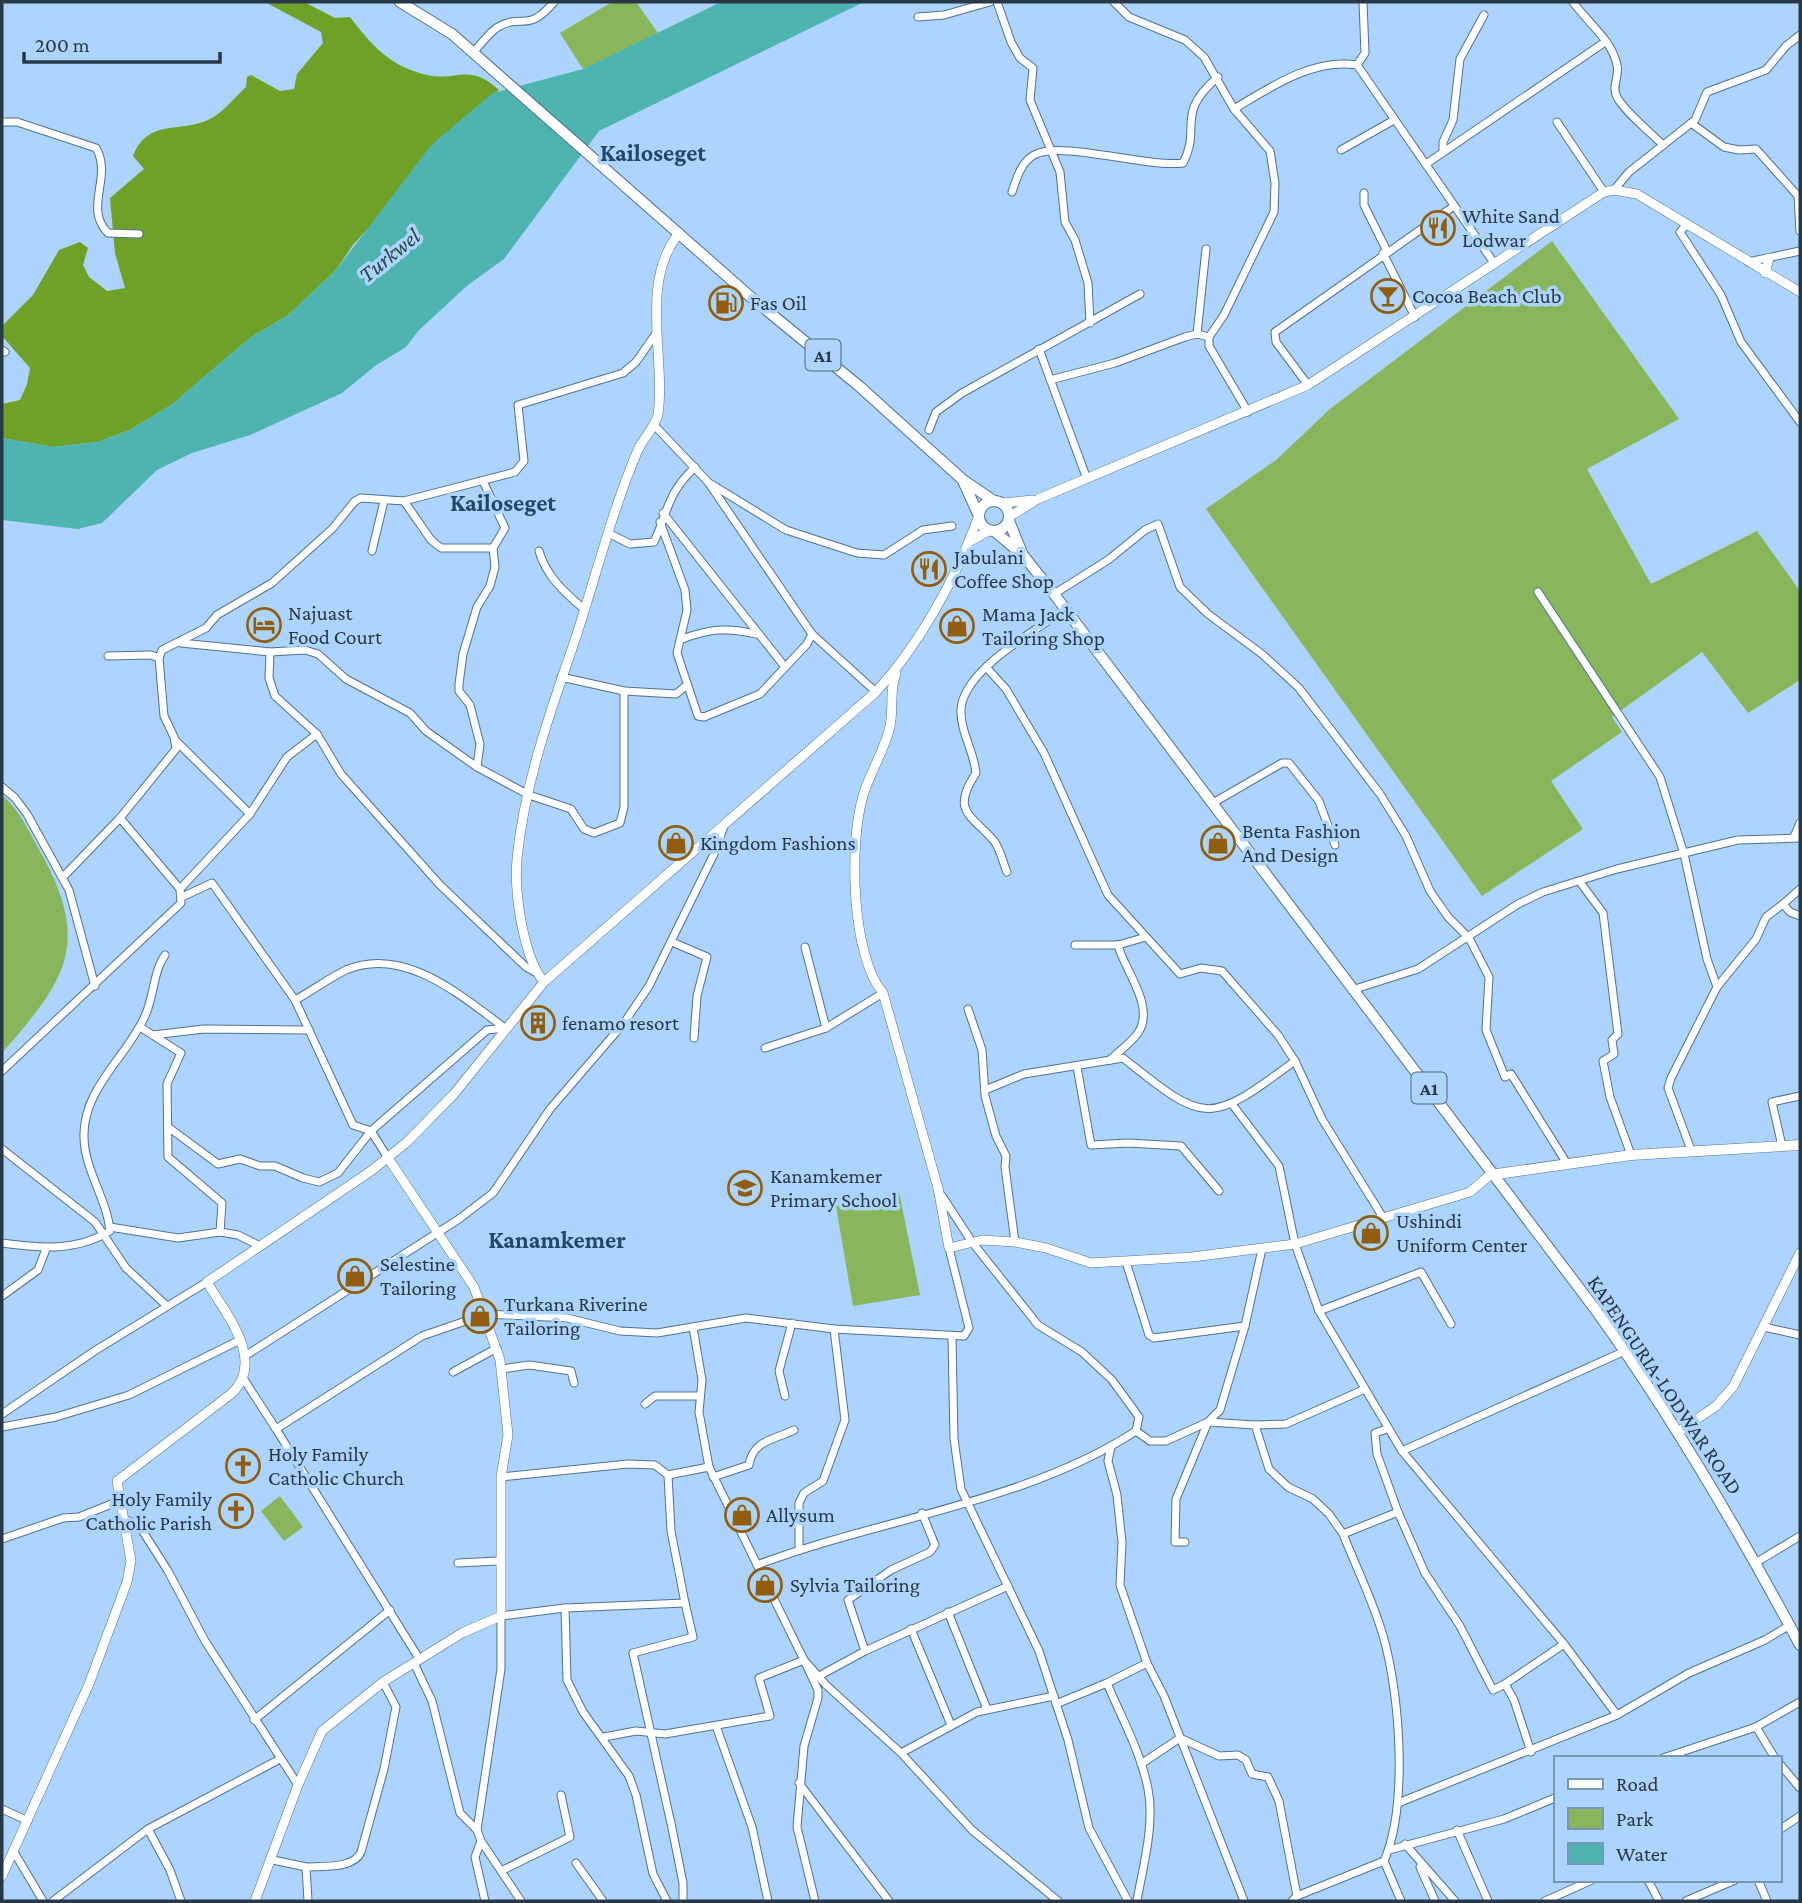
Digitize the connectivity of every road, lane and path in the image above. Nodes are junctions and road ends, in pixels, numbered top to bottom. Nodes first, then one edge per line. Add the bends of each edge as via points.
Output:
1 (400, 2) edge
2 (554, 2) edge
3 (990, 2) edge
4 (997, 2) edge
5 (1114, 2) edge
6 (1363, 2) edge
7 (1573, 2) edge
8 (1484, 15) dead end
9 (918, 17) dead end
10 (1800, 35) edge
11 (1605, 42) junction
12 (473, 52) junction
13 (1357, 65) junction
14 (1218, 77) junction
15 (1234, 109) junction
16 (1394, 120) junction
17 (2, 122) edge
18 (1557, 122) dead end
19 (1691, 123) junction
20 (1662, 145) junction
21 (1340, 150) dead end
22 (1053, 151) junction
23 (1443, 151) junction
24 (1426, 164) junction
25 (1609, 191) junction
26 (1012, 192) dead end
27 (1364, 193) dead end
28 (1454, 206) junction
29 (1687, 224) junction
30 (1800, 231) edge
31 (679, 233) junction
32 (139, 234) dead end
33 (1206, 249) dead end
34 (1800, 251) edge
35 (1385, 252) junction
36 (1769, 258) junction
37 (1747, 262) junction
38 (1494, 263) junction
39 (1765, 273) junction
40 (1800, 292) edge
41 (1140, 294) dead end
42 (1415, 317) junction
43 (1090, 324) junction
44 (657, 331) junction
45 (1196, 334) junction
46 (1209, 337) junction
47 (1039, 349) junction
48 (1049, 380) junction
49 (1308, 386) junction
50 (1248, 412) junction
51 (1800, 422) edge
52 (655, 426) junction
53 (929, 430) dead end
54 (695, 467) junction
55 (1087, 479) junction
56 (963, 480) junction
57 (483, 481) junction
58 (708, 482) junction
59 (1038, 499) junction
60 (384, 500) junction
61 (404, 501) junction
62 (998, 502) junction
63 (663, 513) junction
64 (978, 516) junction
65 (1009, 519) junction
66 (660, 522) junction
67 (952, 526) dead end
68 (992, 530) junction
69 (608, 533) junction
70 (969, 542) junction
71 (493, 548) junction
72 (372, 551) dead end
73 (539, 551) dead end
74 (1023, 555) junction
75 (1538, 592) dead end
76 (1054, 594) junction
77 (584, 608) junction
78 (1065, 609) junction
79 (812, 634) junction
80 (757, 635) junction
81 (682, 639) junction
82 (181, 643) junction
83 (270, 652) junction
84 (108, 656) dead end
85 (159, 658) junction
86 (900, 663) junction
87 (785, 667) junction
88 (986, 667) junction
89 (561, 677) junction
90 (687, 685) junction
91 (624, 691) junction
92 (876, 692) junction
93 (317, 734) junction
94 (175, 740) junction
95 (477, 767) junction
96 (2, 787) edge
97 (529, 795) junction
98 (1213, 803) junction
99 (250, 814) junction
100 (120, 818) junction
101 (725, 823) junction
102 (1800, 823) edge
103 (1797, 838) edge
104 (1335, 845) dead end
105 (1684, 854) junction
106 (1007, 872) dead end
107 (63, 877) junction
108 (1580, 882) junction
109 (1800, 889) edge
110 (181, 893) junction
111 (1783, 904) junction
112 (1800, 916) edge
113 (1146, 937) junction
114 (1469, 938) junction
115 (672, 942) junction
116 (1075, 945) dead end
117 (1118, 945) junction
118 (805, 947) dead end
119 (165, 955) dead end
120 (536, 972) junction
121 (544, 982) junction
122 (96, 986) junction
123 (1717, 987) junction
124 (1352, 990) junction
125 (883, 993) junction
126 (295, 1000) junction
127 (968, 1009) dead end
128 (139, 1027) junction
129 (505, 1028) junction
130 (826, 1028) junction
131 (309, 1030) junction
132 (153, 1035) junction
133 (694, 1038) dead end
134 (765, 1048) dead end
135 (1110, 1060) junction
136 (1294, 1061) junction
137 (1077, 1067) junction
138 (2, 1071) edge
139 (985, 1090) junction
140 (1800, 1096) edge
141 (1232, 1104) junction
142 (168, 1127) junction
143 (371, 1131) junction
144 (1800, 1145) edge
145 (1782, 1146) junction
146 (2, 1149) edge
147 (1691, 1150) junction
148 (1631, 1155) junction
149 (388, 1158) junction
150 (1566, 1162) junction
151 (1490, 1175) junction
152 (938, 1188) junction
153 (1219, 1191) dead end
154 (1384, 1219) junction
155 (110, 1227) junction
156 (220, 1232) junction
157 (439, 1232) junction
158 (103, 1235) junction
159 (972, 1242) junction
160 (1015, 1242) junction
161 (2, 1243) edge
162 (1294, 1244) junction
163 (260, 1246) junction
164 (949, 1248) junction
165 (46, 1249) junction
166 (1262, 1249) junction
167 (1800, 1253) edge
168 (1126, 1262) junction
169 (207, 1282) junction
170 (2, 1296) edge
171 (167, 1306) junction
172 (1320, 1311) junction
173 (486, 1314) junction
174 (792, 1323) junction
175 (1451, 1324) dead end
176 (1245, 1326) junction
177 (693, 1327) junction
178 (1764, 1327) junction
179 (834, 1329) junction
180 (1800, 1335) edge
181 (952, 1337) junction
182 (240, 1340) junction
183 (497, 1348) junction
184 (1625, 1351) junction
185 (245, 1356) junction
186 (502, 1369) junction
187 (453, 1372) dead end
188 (243, 1378) junction
189 (574, 1382) dead end
190 (1365, 1389) junction
191 (699, 1396) junction
192 (785, 1396) dead end
193 (645, 1404) dead end
194 (2, 1414) edge
195 (1208, 1422) junction
196 (1255, 1425) junction
197 (2, 1427) edge
198 (276, 1429) junction
199 (1387, 1429) junction
200 (794, 1430) dead end
201 (1136, 1431) junction
202 (1678, 1432) junction
203 (1111, 1447) junction
204 (1402, 1451) junction
205 (709, 1467) junction
206 (668, 1475) junction
207 (501, 1477) junction
208 (713, 1477) junction
209 (119, 1501) junction
210 (965, 1501) junction
211 (1398, 1512) junction
212 (922, 1513) junction
213 (124, 1520) junction
214 (1343, 1534) junction
215 (1800, 1536) edge
216 (2, 1539) edge
217 (1185, 1542) dead end
218 (799, 1549) junction
219 (498, 1562) junction
220 (458, 1563) dead end
221 (1757, 1563) junction
222 (757, 1565) junction
223 (1009, 1586) junction
224 (685, 1603) junction
225 (565, 1608) junction
226 (390, 1610) junction
227 (948, 1612) junction
228 (501, 1616) junction
229 (1790, 1625) junction
230 (911, 1629) junction
231 (1564, 1644) junction
232 (1800, 1645) edge
233 (865, 1651) junction
234 (804, 1660) junction
235 (417, 1662) junction
236 (1147, 1663) junction
237 (819, 1676) junction
238 (383, 1682) junction
239 (1107, 1683) junction
240 (1505, 1684) junction
241 (1054, 1696) junction
242 (1800, 1702) edge
243 (1056, 1704) junction
244 (987, 1709) junction
245 (1617, 1715) junction
246 (254, 1720) junction
247 (951, 1725) junction
248 (716, 1726) junction
249 (1756, 1727) junction
250 (652, 1733) junction
251 (604, 1737) junction
252 (1180, 1738) junction
253 (1531, 1752) junction
254 (901, 1753) junction
255 (1686, 1754) edge
256 (1774, 1756) edge
257 (280, 1759) junction
258 (1141, 1764) junction
259 (1781, 1765) edge
260 (799, 1782) junction
261 (298, 1785) junction
262 (1800, 1788) edge
263 (561, 1795) dead end
264 (1554, 1798) edge
265 (1398, 1803) junction
266 (2, 1809) edge
267 (1800, 1816) edge
268 (28, 1821) junction
269 (148, 1829) junction
270 (1781, 1829) edge
271 (477, 1830) junction
272 (1457, 1830) junction
273 (481, 1842) junction
274 (1405, 1844) junction
275 (1389, 1850) junction
276 (14, 1852) junction
277 (1416, 1858) junction
278 (273, 1860) junction
279 (1384, 1861) junction
280 (576, 1863) dead end
281 (306, 1867) junction
282 (500, 1871) junction
283 (2, 1876) edge
284 (1588, 1882) edge
285 (1649, 1882) edge
286 (1730, 1882) edge
287 (1759, 1882) edge
288 (1295, 1899) edge
289 (43, 1901) edge
290 (53, 1901) edge
291 (181, 1901) edge
292 (255, 1901) edge
293 (308, 1901) edge
294 (485, 1901) edge
295 (521, 1901) edge
296 (603, 1901) edge
297 (667, 1901) edge
298 (682, 1901) edge
299 (768, 1901) edge
300 (815, 1901) edge
301 (889, 1901) edge
302 (1058, 1901) edge
303 (1128, 1901) edge
304 (1137, 1901) edge
305 (1244, 1901) edge
306 (1401, 1901) edge
307 (1435, 1901) edge
308 (1455, 1901) edge
309 (1488, 1901) edge
310 (1545, 1901) edge
311 (1659, 1901) edge
312 (1686, 1901) edge
313 (1767, 1901) edge

1 - 12 highway, A1
2 - 12 street via 529,23 498,27
3 - 9 street
4 - 22 street via 1017,52 1033,68 1030,100
5 - 14 street via 1129,17 1185,40
6 - 13 street via 1365,53
7 - 11 street
8 - 23 street via 1460,59 1453,120
10 - 19 street via 1766,71 1707,92
11 - 20 street via 1617,64 1616,95
11 - 23 street
12 - 31 highway, A1
13 - 15 street via 1341,63 1309,70
13 - 16 street
14 - 15 street
14 - 22 street via 1192,109 1188,155 1183,163
15 - 46 street via 1270,151 1275,204 1224,315
16 - 21 street
16 - 24 street
17 - 32 street via 17,122 96,148 102,172 96,206 101,225 108,233
18 - 25 street
19 - 20 street
19 - 30 street via 1724,147 1756,149 1798,196
20 - 25 street
22 - 26 street via 1034,155 1023,165
22 - 43 street via 1065,222 1088,283
23 - 24 street
24 - 28 street
25 - 29 street via 1637,194
25 - 38 street
27 - 35 street via 1364,205
28 - 35 street
28 - 38 street
29 - 37 street
29 - 51 street via 1680,232 1721,295 1741,342
31 - 44 street via 663,260
31 - 56 highway, A1
33 - 45 street
34 - 36 street
35 - 42 street
35 - 49 street via 1276,332 1276,342
36 - 37 street
36 - 39 street
37 - 39 street
38 - 42 street
39 - 40 street
41 - 43 street
42 - 49 street
43 - 47 street
44 - 52 street via 660,404
44 - 57 street via 623,373 520,403 522,466 509,475
45 - 46 street
45 - 48 street
46 - 50 street via 1215,357
47 - 48 street
47 - 53 street via 943,405
48 - 55 street
49 - 50 street
50 - 55 street
52 - 54 street
52 - 69 street via 639,448
54 - 58 street
54 - 63 street via 677,483
55 - 59 street
56 - 62 highway, A1
56 - 64 highway, A1
57 - 61 street
57 - 71 street via 505,528
58 - 67 street via 786,530 857,553 884,555 923,530
58 - 79 street
59 - 62 street
59 - 65 street
60 - 61 street
60 - 72 street
60 - 82 street via 355,501 332,529 272,583 217,615 206,628
61 - 71 street via 441,548
62 - 64 highway via 983,505
62 - 65 highway
63 - 66 street
63 - 80 street
64 - 68 highway
64 - 70 street
65 - 68 highway via 1005,527
65 - 74 highway, KAPENGURIA-LODWAR ROAD / A1
66 - 69 street via 654,542 643,545
66 - 81 street via 685,590
68 - 70 street
68 - 74 highway, KAPENGURIA-LODWAR ROAD / A1
69 - 77 street
70 - 86 street
71 - 95 street via 490,586 477,607 459,676 480,744
73 - 77 street via 548,572
74 - 76 highway, KAPENGURIA-LODWAR ROAD / A1
75 - 105 street via 1660,777
76 - 78 highway, KAPENGURIA-LODWAR ROAD / A1
76 - 114 street via 1158,524 1180,587 1262,654 1322,715 1398,822 1430,891
77 - 89 street
78 - 88 street
78 - 98 highway, KAPENGURIA-LODWAR ROAD / A1
79 - 87 street
79 - 92 street
80 - 81 street via 729,627
80 - 87 street
81 - 90 street via 677,653
82 - 83 street
82 - 85 street via 162,650
83 - 93 street via 272,692
83 - 95 street via 318,654 346,679 410,713 426,731
84 - 85 street
85 - 94 street via 164,716
86 - 92 street
86 - 125 street via 890,688 890,728 863,796 854,855 862,944 872,979
87 - 90 street via 760,694 704,717 694,710
88 - 106 street via 970,683 961,709 976,773 965,806 975,825 996,842
88 - 113 street via 1006,689 1044,753 1108,895
89 - 91 street
89 - 97 street
90 - 91 street via 676,694
91 - 97 street via 624,807 620,823 594,833 584,829 571,809
92 - 101 street
93 - 99 street via 287,757
93 - 120 street via 341,774 440,885
94 - 99 street
94 - 100 street via 176,749
95 - 97 street
96 - 107 street via 27,814
97 - 120 street via 517,870 525,939
98 - 104 street via 1289,763 1319,801
98 - 124 highway, KAPENGURIA-LODWAR ROAD / A1
99 - 110 street
100 - 107 street
100 - 110 street
101 - 115 street
101 - 121 street
102 - 103 street
103 - 105 street via 1738,840
105 - 108 street
105 - 123 street
107 - 122 street
108 - 114 street via 1530,896
108 - 148 street via 1603,913 1618,1034 1612,1040 1614,1054 1603,1061 1610,1097
109 - 111 street
110 - 122 street via 181,903
110 - 126 street via 212,883
111 - 112 street
111 - 123 street via 1766,917 1756,939
113 - 117 street
113 - 136 street via 1181,974 1201,968 1222,971 1278,1035
114 - 124 street via 1418,970
114 - 150 street via 1489,977 1486,1031 1492,1050 1505,1077 1511,1074
115 - 133 street via 707,957 696,996
115 - 157 street via 634,1009 550,1109 501,1184
116 - 117 street
117 - 135 street via 1143,1012 1139,1031
118 - 130 street
119 - 128 street
120 - 121 street
121 - 129 street
122 - 138 street
123 - 147 street via 1668,1088
124 - 151 highway, KAPENGURIA-LODWAR ROAD / A1
125 - 130 street
125 - 152 street
126 - 129 street via 346,970 379,962 405,965
126 - 131 street
127 - 139 street via 982,1050
128 - 132 street
128 - 155 street via 104,1077 85,1126 90,1171
129 - 143 street via 487,1030
129 - 149 street via 447,1102
130 - 134 street
131 - 132 street via 204,1029
131 - 143 street via 353,1125
132 - 142 street via 181,1054 167,1084
135 - 137 street
135 - 141 street via 1123,1058 1172,1098 1194,1108
136 - 141 street
136 - 154 street via 1322,1119
137 - 139 street via 1024,1074
137 - 153 street via 1091,1145 1181,1146
139 - 160 street via 1006,1156
140 - 145 street via 1772,1102
141 - 162 street via 1279,1166
142 - 143 street via 218,1164 240,1159 319,1182 338,1173
142 - 156 street via 168,1157 222,1203
143 - 149 street
144 - 145 main road
145 - 147 main road
146 - 158 street via 94,1222
147 - 148 main road
148 - 150 main road
149 - 157 street
149 - 163 street
150 - 151 main road
151 - 154 street via 1470,1192
151 - 184 highway, KAPENGURIA-LODWAR ROAD / A1
152 - 159 street
152 - 164 street
154 - 162 street
155 - 156 street via 178,1238
155 - 158 street
156 - 163 street
157 - 173 street
157 - 185 street
158 - 165 street
158 - 171 street via 134,1277
159 - 160 street
159 - 164 street
159 - 201 street via 1045,1332 1082,1352 1112,1380 1139,1417
160 - 168 street via 1091,1263
161 - 165 street
162 - 166 street
162 - 172 street
163 - 169 street
164 - 181 street via 969,1331
165 - 170 street via 38,1270
166 - 168 street
166 - 176 street
167 - 178 street
168 - 176 street via 1149,1335 1154,1338
169 - 171 street
169 - 182 street
171 - 194 street
172 - 175 street via 1421,1272
172 - 190 street
173 - 177 street via 567,1318 620,1331 657,1333
173 - 183 street
173 - 198 street via 422,1336
174 - 177 street via 746,1318
174 - 179 street
174 - 192 street via 779,1371
176 - 195 street via 1220,1410
177 - 191 street via 702,1380
178 - 180 street
178 - 202 street via 1733,1387 1716,1406
179 - 181 street
179 - 218 street via 845,1420 822,1481 804,1493 799,1503
181 - 210 street via 955,1460
182 - 185 street
182 - 197 street via 129,1395
183 - 186 street
183 - 187 street
184 - 202 highway, KAPENGURIA-LODWAR ROAD / A1
184 - 204 street
185 - 188 street
186 - 189 street via 529,1365 571,1371
186 - 207 street via 508,1435
188 - 198 street
188 - 209 street via 231,1394 121,1475 116,1486
190 - 196 street via 1286,1424
190 - 199 street
191 - 193 street via 655,1396
191 - 205 street
195 - 196 street
195 - 201 street via 1166,1441 1150,1441
195 - 217 street via 1176,1499 1175,1542
196 - 214 street via 1269,1469 1313,1499
198 - 226 street
199 - 204 street
199 - 211 street via 1375,1433 1374,1442
200 - 208 street via 761,1442 749,1465
201 - 203 street
202 - 221 highway, KAPENGURIA-LODWAR ROAD / A1
203 - 210 street via 1015,1489
203 - 236 street via 1108,1461 1122,1542 1120,1585
204 - 231 street
205 - 206 street
205 - 208 street
206 - 207 street via 655,1465 628,1464
206 - 224 street via 671,1531
207 - 219 street
208 - 222 street
209 - 213 street
209 - 216 street
210 - 212 street
210 - 223 street
211 - 214 street
211 - 240 street via 1425,1573 1460,1626 1493,1690
212 - 218 street
212 - 233 street via 935,1545 930,1552 891,1570 848,1600
213 - 246 street via 142,1530
213 - 268 street via 131,1561 127,1582 89,1684
214 - 265 street via 1383,1638 1398,1747
215 - 221 street
218 - 222 street
219 - 220 street
219 - 228 street
221 - 229 highway, KAPENGURIA-LODWAR ROAD / A1
222 - 234 street
223 - 227 street
223 - 241 street
224 - 225 street
224 - 250 street via 693,1637 633,1653
225 - 228 street
225 - 251 street via 567,1680 583,1712
226 - 235 street
226 - 246 street
227 - 230 street
227 - 244 street
228 - 235 street
228 - 271 street via 501,1669
229 - 232 highway, KAPENGURIA-LODWAR ROAD / A1
229 - 245 street via 1689,1672
230 - 233 street
230 - 247 street
231 - 240 street
231 - 245 street
233 - 237 street
234 - 237 street
234 - 248 street via 759,1678 770,1716
234 - 260 street via 818,1698
235 - 238 street
235 - 271 street via 432,1701 460,1813
236 - 239 street
236 - 252 street
237 - 254 street
238 - 261 street via 322,1731
238 - 281 street via 396,1707 359,1859
239 - 243 street
239 - 258 street
240 - 253 street
241 - 243 street
241 - 244 street
242 - 249 street
243 - 303 street via 1089,1828
244 - 247 street
245 - 253 street
246 - 257 street
247 - 254 street
248 - 250 street
248 - 299 street via 752,1828
249 - 255 street
249 - 256 street
250 - 251 street
250 - 298 street via 683,1883
251 - 297 street via 633,1786 653,1874
252 - 258 street
252 - 288 street via 1219,1756 1238,1755 1252,1774 1268,1777 1279,1801
252 - 305 street
253 - 265 street
254 - 302 street via 972,1830
257 - 261 street
257 - 269 street
258 - 304 street via 1149,1810
259 - 262 street
260 - 300 street via 797,1827
260 - 301 street
261 - 278 street
263 - 282 street via 570,1837
264 - 272 street via 1504,1819
265 - 275 street
266 - 268 street
267 - 270 street
268 - 276 street
269 - 290 street
269 - 291 street
271 - 273 street
272 - 274 street
272 - 309 street
273 - 282 street
273 - 294 street via 475,1857
274 - 275 street
274 - 277 street
275 - 279 street
276 - 283 street
276 - 289 street
277 - 307 street
277 - 308 street
278 - 281 street
278 - 292 street
279 - 288 street
279 - 306 street
280 - 296 street
281 - 293 street
282 - 295 street
284 - 310 street
285 - 311 street
286 - 312 street
287 - 313 street

